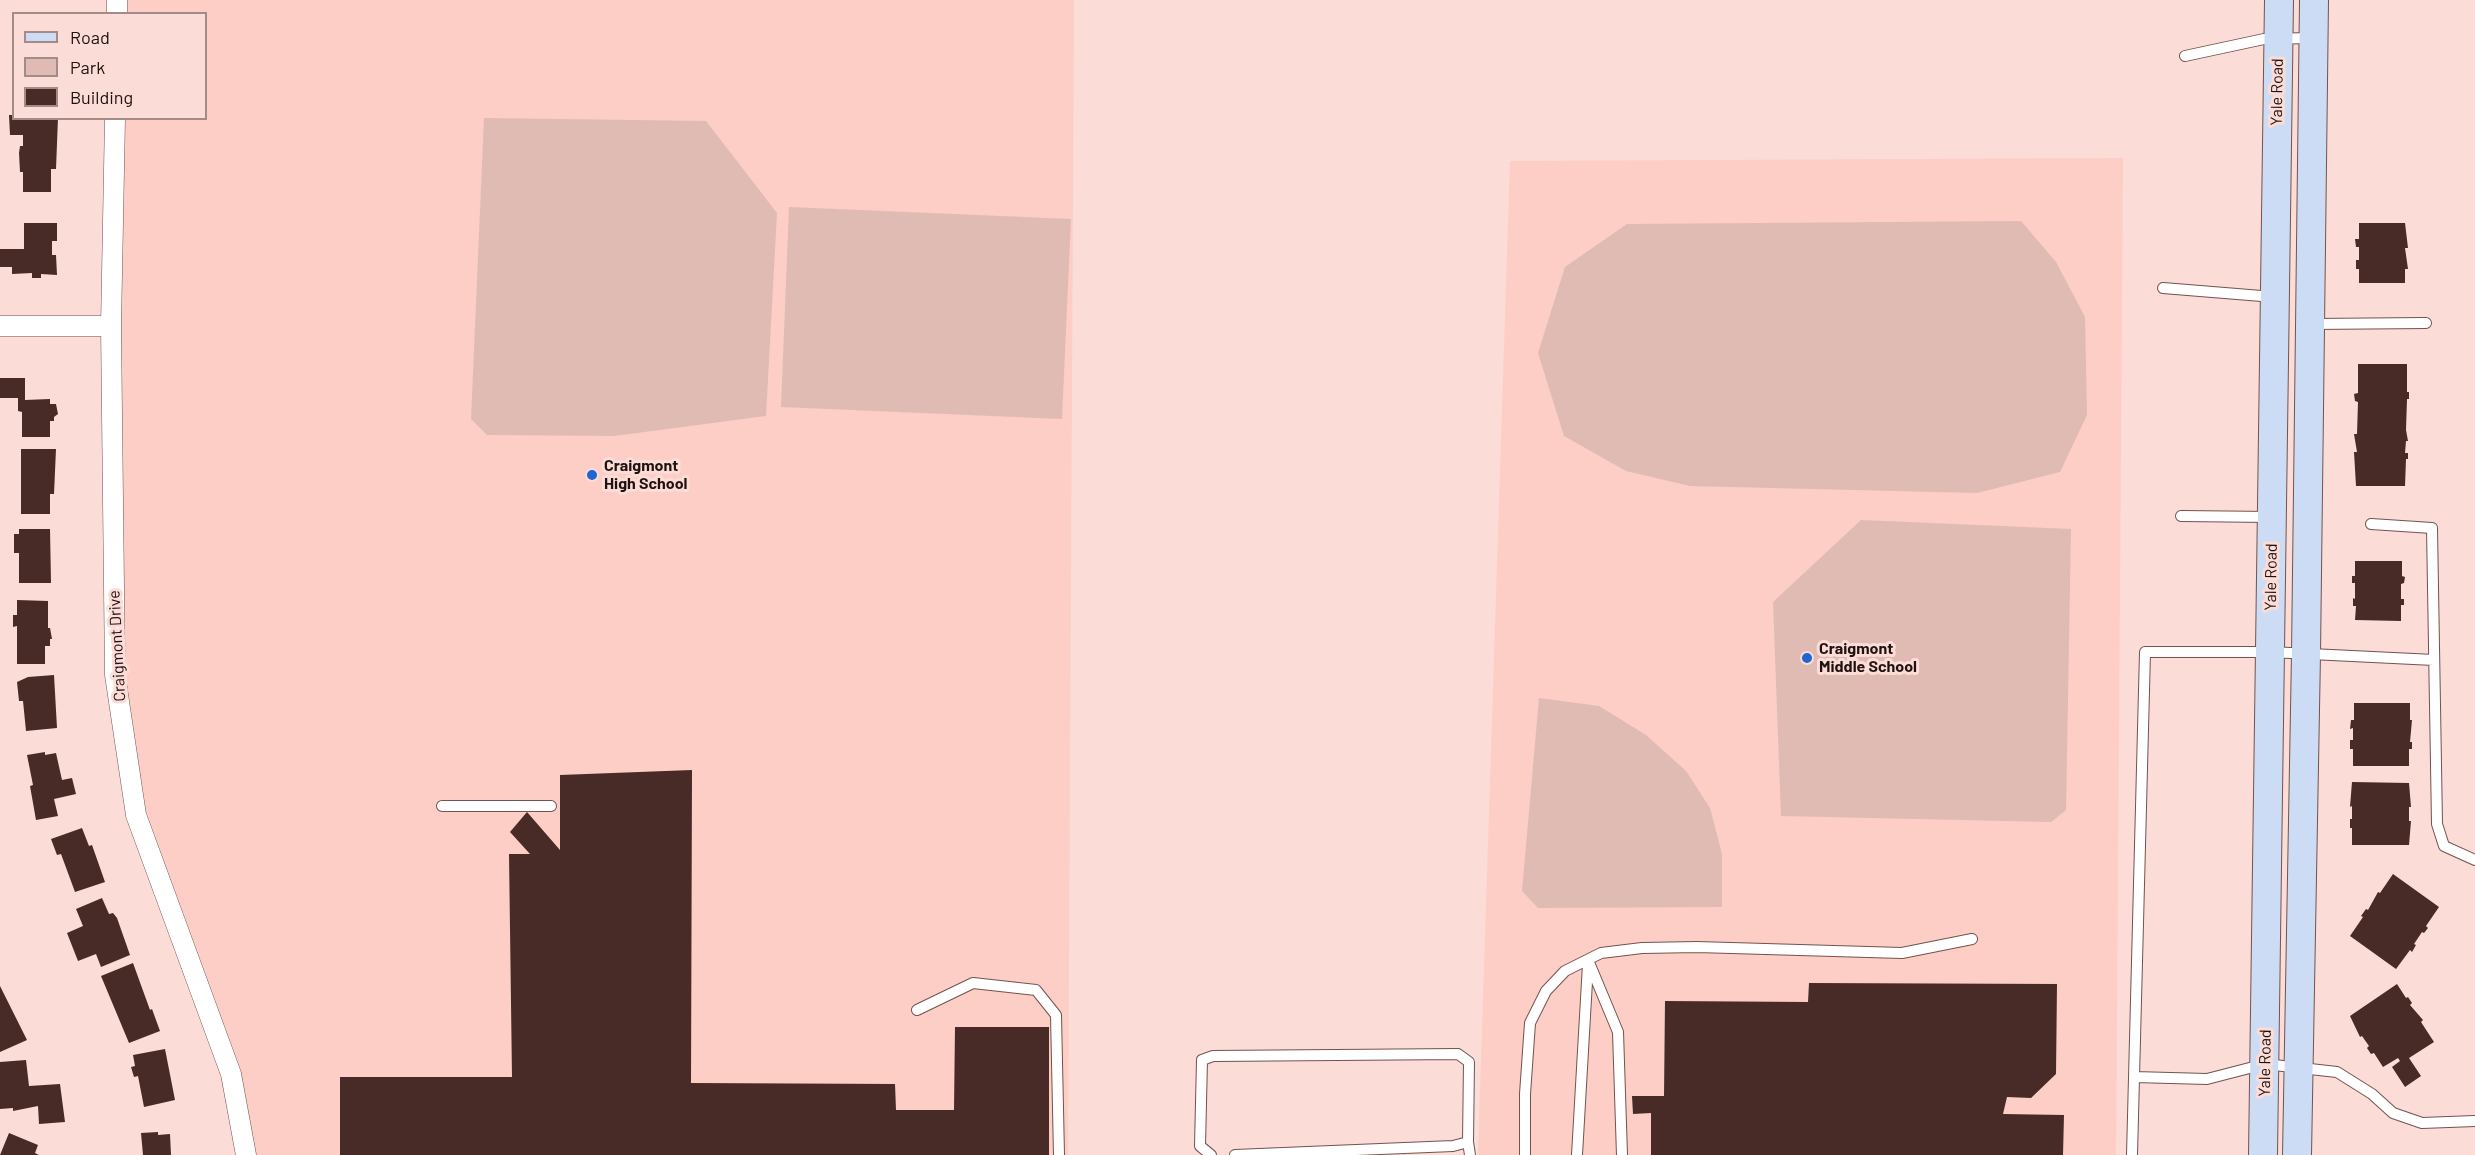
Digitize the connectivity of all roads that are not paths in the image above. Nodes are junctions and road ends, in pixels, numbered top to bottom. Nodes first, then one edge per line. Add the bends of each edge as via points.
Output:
1 (2279, 0) edge
2 (2314, 0) edge
3 (2278, 38) junction
4 (2313, 38) junction
5 (2185, 56) dead end
6 (115, 120) edge
7 (2163, 288) dead end
8 (2274, 297) junction
9 (2426, 323) dead end
10 (2310, 324) junction
11 (0, 326) edge
12 (111, 326) junction
13 (2181, 516) dead end
14 (2272, 517) junction
15 (2370, 524) dead end
16 (2271, 652) junction
17 (2306, 654) junction
18 (2434, 660) junction
19 (442, 806) dead end
20 (551, 806) dead end
21 (2475, 860) edge
22 (1972, 939) dead end
23 (1588, 960) junction
24 (917, 1010) dead end
25 (2265, 1064) junction
26 (2300, 1068) junction
27 (2134, 1077) junction
28 (2475, 1121) edge
29 (1468, 1142) junction
30 (1333, 1152) edge
31 (246, 1155) edge
32 (1059, 1155) edge
33 (1211, 1155) edge
34 (1234, 1155) edge
35 (1470, 1155) edge
36 (1525, 1155) edge
37 (1577, 1155) edge
38 (1622, 1155) edge
39 (2132, 1155) edge
40 (2263, 1155) edge
41 (2297, 1155) edge

1 - 3 main road, Yale Road
2 - 4 main road
3 - 4 lane
3 - 5 lane
3 - 8 main road, Yale Road
4 - 10 main road
6 - 12 street, Craigmont Drive
7 - 8 lane
8 - 14 main road, Yale Road
9 - 10 lane
10 - 17 main road
11 - 12 street
12 - 31 street, Craigmont Drive via 115,675 136,816 231,1074
13 - 14 lane
14 - 16 main road, Yale Road
15 - 18 lane via 2432,528
16 - 17 lane
16 - 25 main road, Yale Road
16 - 27 lane via 2145,652
17 - 18 lane
17 - 26 main road
18 - 21 lane via 2437,824 2444,846
19 - 20 lane
22 - 23 lane via 1902,953 1642,948 1601,953
23 - 36 lane via 1565,971 1546,991 1530,1023
23 - 37 lane
23 - 38 lane via 1618,1032
24 - 32 lane via 973,982 1036,990 1056,1014
25 - 26 lane
25 - 27 lane via 2206,1079
25 - 40 main road, Yale Road
26 - 28 lane via 2337,1072 2393,1113 2422,1124
26 - 41 main road
27 - 39 lane
29 - 30 lane
29 - 33 lane via 1469,1062 1458,1054 1213,1056 1202,1060 1200,1146
29 - 35 lane
30 - 34 lane

